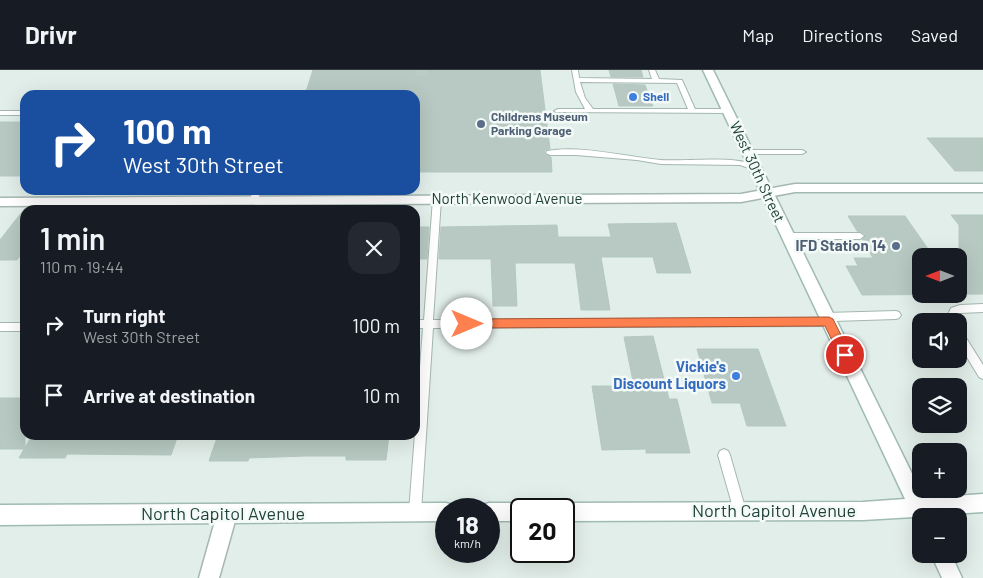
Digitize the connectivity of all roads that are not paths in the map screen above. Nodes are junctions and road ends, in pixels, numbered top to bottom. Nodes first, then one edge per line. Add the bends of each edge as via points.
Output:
1 (575, 70) edge
2 (652, 70) edge
3 (708, 70) edge
4 (576, 80) junction
5 (656, 80) junction
6 (558, 111) dead end
7 (591, 111) junction
8 (692, 111) junction
9 (728, 111) junction
10 (0, 113) edge
11 (20, 113) edge
12 (748, 152) junction
13 (802, 152) dead end
14 (550, 153) dead end
15 (755, 168) junction
16 (983, 188) edge
17 (767, 193) junction
18 (256, 195) edge
19 (437, 199) junction
20 (0, 202) edge
21 (788, 236) junction
22 (860, 236) dead end
23 (983, 308) edge
24 (953, 313) edge
25 (896, 316) dead end
26 (828, 319) junction
27 (420, 324) edge
28 (428, 324) junction
29 (0, 327) edge
30 (20, 327) edge
31 (967, 349) edge
32 (983, 374) edge
33 (420, 440) edge
34 (420, 440) edge
35 (724, 455) dead end
36 (983, 502) edge
37 (920, 508) edge
38 (942, 508) edge
39 (740, 511) junction
40 (912, 511) edge
41 (415, 512) junction
42 (435, 512) edge
43 (575, 512) edge
44 (227, 514) junction
45 (0, 515) edge
46 (945, 563) edge
47 (209, 578) edge
48 (952, 578) edge

1 - 4 lane
2 - 5 lane
3 - 9 main road, West 30th Street
4 - 5 lane
4 - 7 lane
5 - 8 lane via 680,80
6 - 7 lane
7 - 8 lane
8 - 9 lane
9 - 12 main road, West 30th Street
10 - 11 lane
12 - 13 lane
12 - 15 main road, West 30th Street
14 - 15 lane via 661,162 741,163
15 - 17 main road, West 30th Street
16 - 17 main road, North Kenwood Avenue via 795,188
17 - 19 main road, North Kenwood Avenue via 741,198
17 - 21 main road, West 30th Street
18 - 19 main road, North Kenwood Avenue
18 - 20 main road, North Kenwood Avenue
19 - 28 lane
21 - 22 lane
21 - 26 main road, West 30th Street
23 - 24 lane via 960,309
25 - 26 lane
26 - 28 lane
26 - 37 main road, West 30th Street
27 - 28 lane
28 - 33 lane
29 - 30 lane
31 - 32 lane
34 - 41 lane
35 - 39 lane
36 - 38 main road, North Capitol Avenue
39 - 40 main road, North Capitol Avenue
39 - 43 main road, North Capitol Avenue
41 - 42 main road, North Capitol Avenue
41 - 44 main road, North Capitol Avenue
44 - 45 main road, North Capitol Avenue
44 - 47 main road
46 - 48 main road

